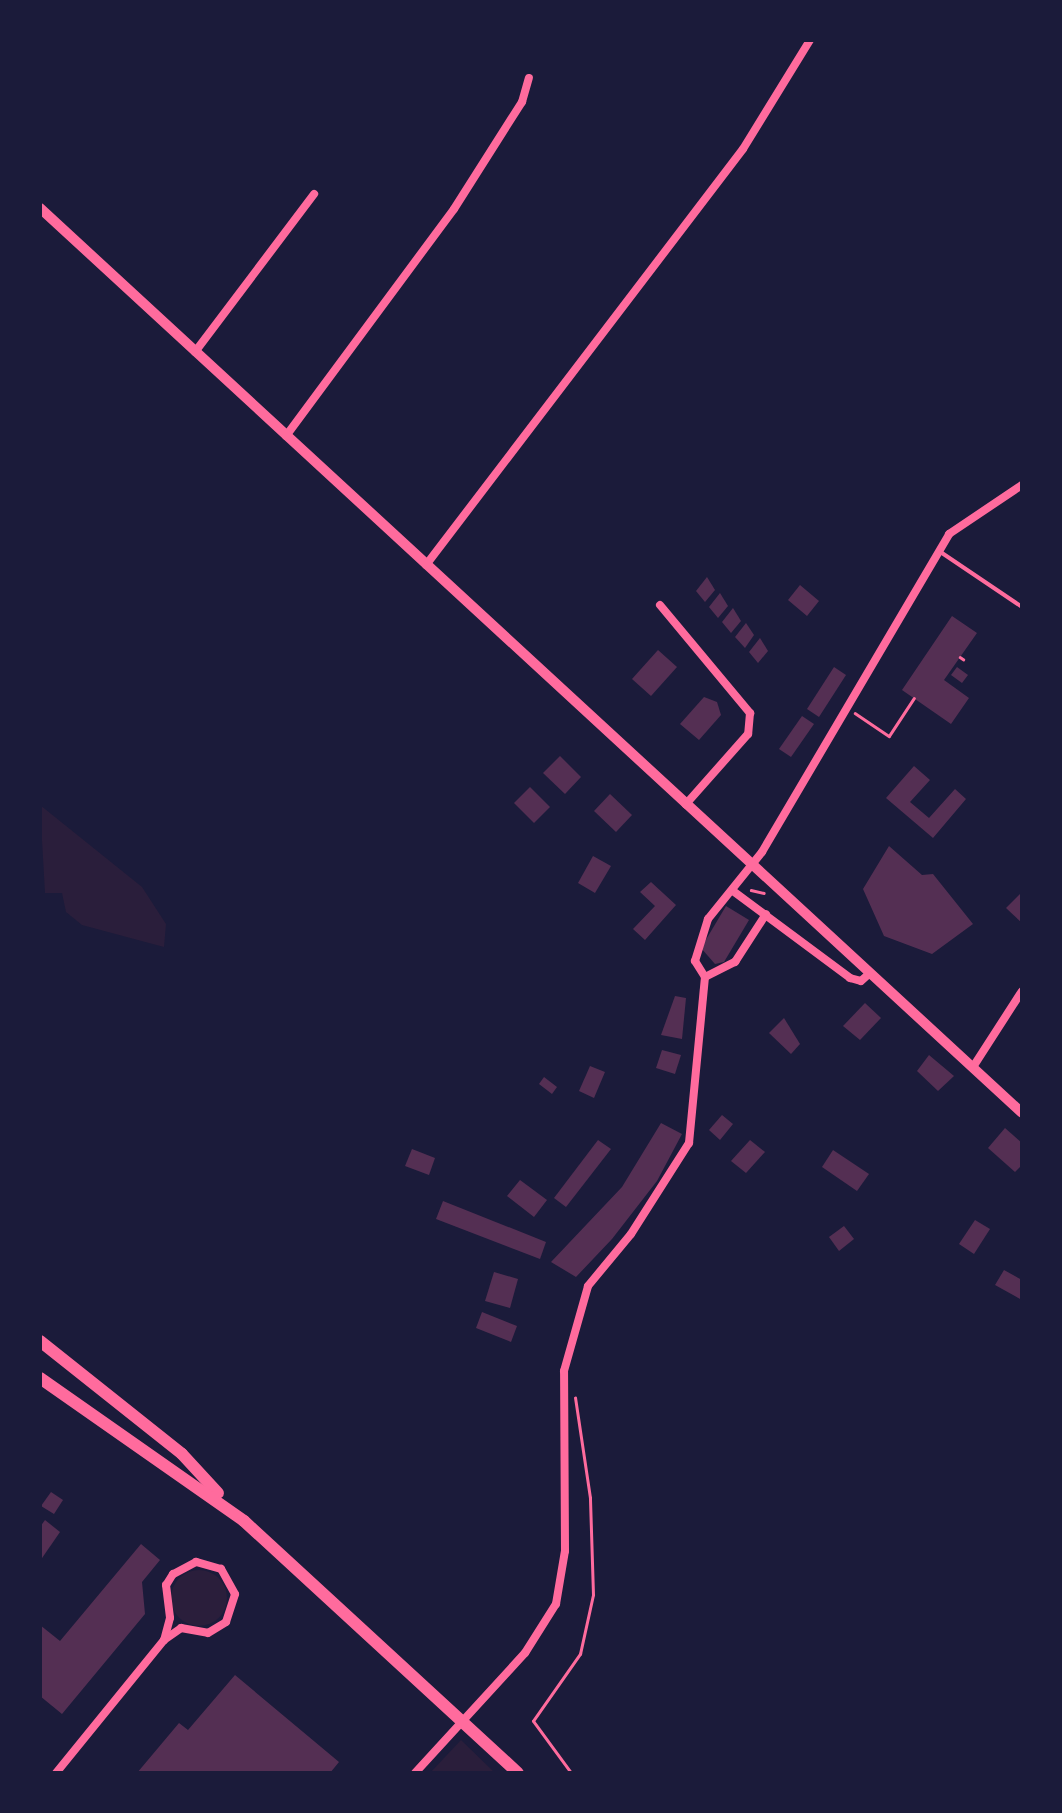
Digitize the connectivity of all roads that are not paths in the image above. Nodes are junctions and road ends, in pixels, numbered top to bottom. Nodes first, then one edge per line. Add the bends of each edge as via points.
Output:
1 (810, 40) edge
2 (529, 78) dead end
3 (314, 194) dead end
4 (40, 208) edge
5 (194, 352) junction
6 (286, 436) junction
7 (1022, 485) edge
8 (938, 550) junction
9 (426, 565) junction
10 (660, 605) dead end
11 (1022, 607) edge
12 (686, 804) junction
13 (733, 891) junction
14 (766, 914) junction
15 (870, 973) junction
16 (705, 977) junction
17 (1022, 990) edge
18 (973, 1067) junction
19 (1022, 1113) edge
20 (40, 1341) edge
21 (44, 1382) edge
22 (244, 1521) junction
23 (164, 1640) junction
24 (56, 1773) edge
25 (415, 1773) edge
26 (518, 1773) edge

1 - 9 street via 743,149
2 - 6 street via 522,102 454,209
3 - 5 street
4 - 5 street
5 - 6 street
6 - 9 street
7 - 8 street via 967,519
8 - 11 lane
8 - 13 street
9 - 12 street
10 - 12 street via 750,713 748,734
12 - 15 street
13 - 14 street
13 - 16 street via 696,944 695,961
14 - 15 street via 850,978 861,981
14 - 16 street via 735,962
15 - 18 street
16 - 25 street via 689,1143 631,1234 588,1286 564,1370 562,1580 547,1624
17 - 18 street
18 - 19 street
20 - 22 main road via 182,1454
21 - 22 main road
22 - 26 main road
23 - 23 street via 181,1628 208,1633 226,1622 236,1594 222,1569 196,1562 173,1574 166,1585 170,1618
23 - 24 street

